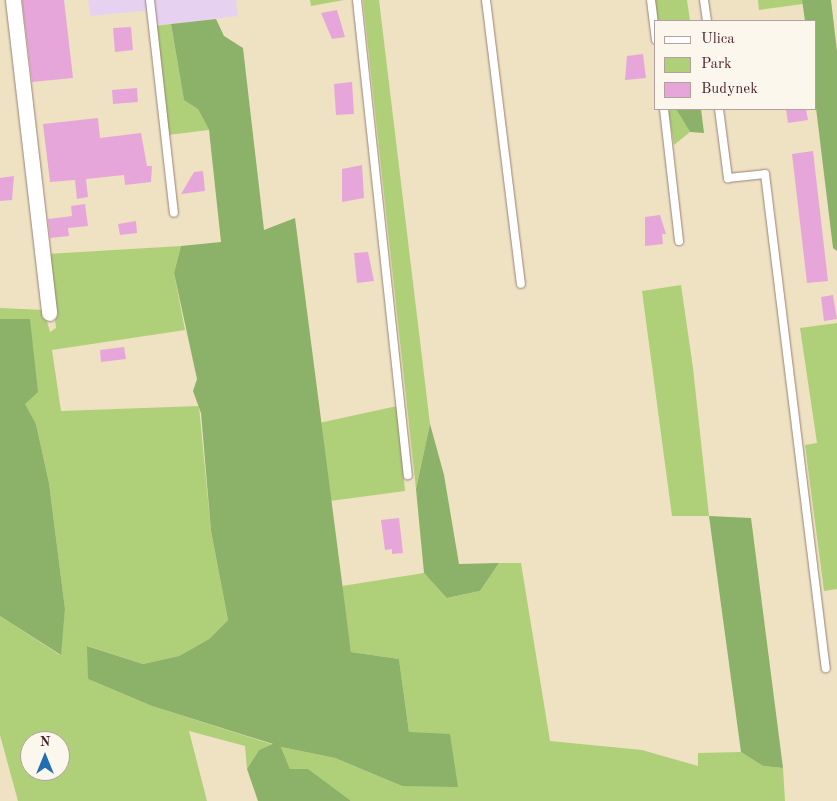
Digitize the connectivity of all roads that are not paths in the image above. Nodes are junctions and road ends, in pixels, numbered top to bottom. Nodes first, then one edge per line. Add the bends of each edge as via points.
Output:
1 (14, 0) edge
2 (150, 0) edge
3 (356, 0) edge
4 (486, 0) edge
5 (651, 0) edge
6 (704, 0) edge
7 (707, 20) edge
8 (654, 24) edge
9 (664, 110) edge
10 (719, 110) edge
11 (174, 213) dead end
12 (680, 241) dead end
13 (521, 284) dead end
14 (49, 313) dead end
15 (408, 475) dead end
16 (826, 668) dead end

1 - 14 street
2 - 11 lane
3 - 15 lane
4 - 13 lane
5 - 8 lane
6 - 7 lane
9 - 12 lane
10 - 16 lane via 728,178 765,174

